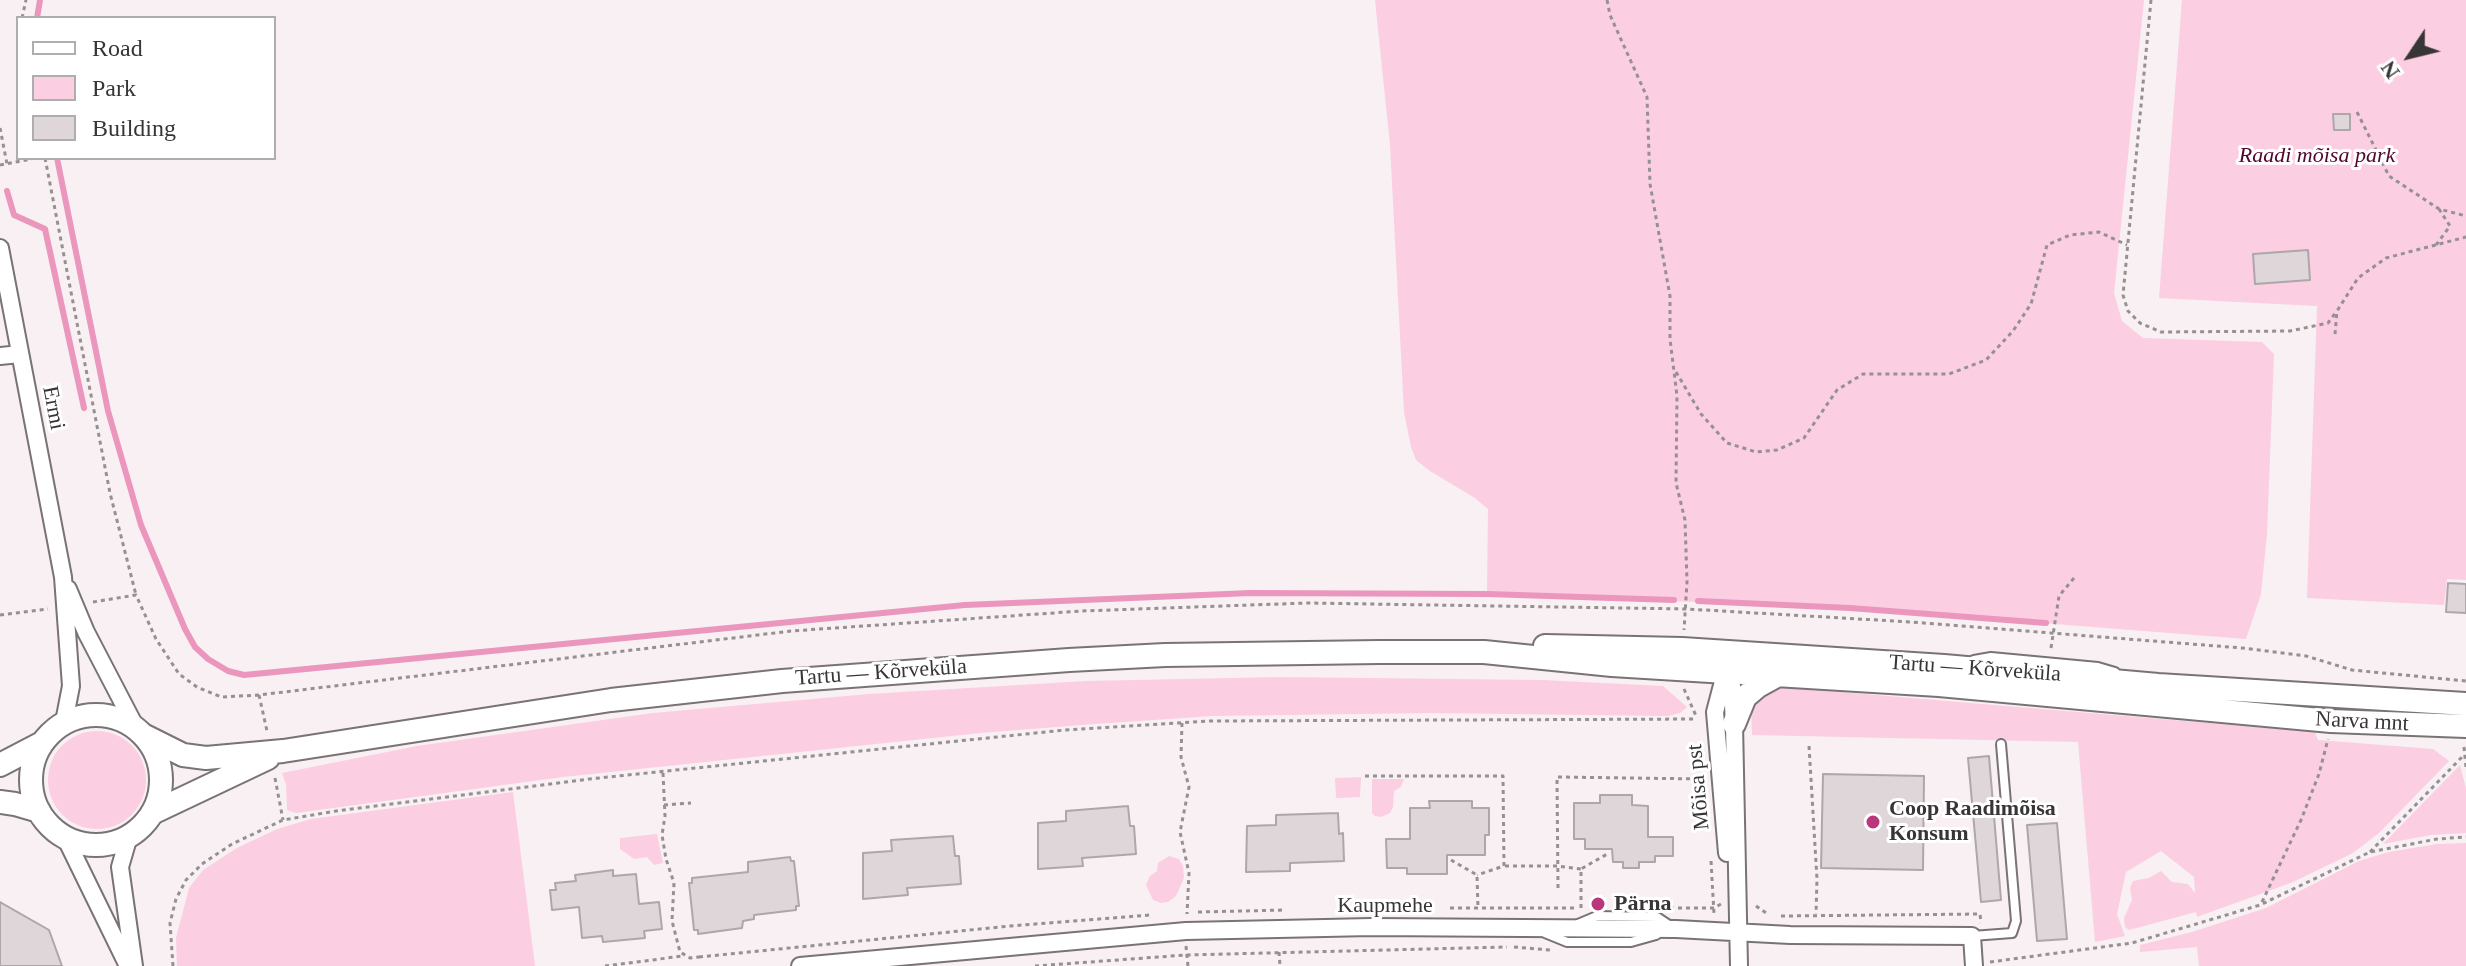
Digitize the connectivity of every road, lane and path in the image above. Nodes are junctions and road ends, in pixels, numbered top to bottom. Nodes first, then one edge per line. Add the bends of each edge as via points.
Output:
1 (1607, 0) edge
2 (2151, 0) edge
3 (2357, 112) dead end
4 (0, 128) edge
5 (26, 160) edge
6 (45, 160) edge
7 (7, 164) junction
8 (0, 165) edge
9 (2439, 209) junction
10 (2466, 216) edge
11 (2466, 237) edge
12 (2127, 245) junction
13 (2436, 245) junction
14 (0, 248) edge
15 (2337, 311) junction
16 (2335, 334) dead end
17 (20, 354) junction
18 (0, 356) edge
19 (1674, 369) junction
20 (63, 577) junction
21 (2074, 578) dead end
22 (136, 595) dead end
23 (52, 609) dead end
24 (1687, 609) dead end
25 (0, 615) edge
26 (1727, 661) junction
27 (2050, 662) junction
28 (1944, 666) junction
29 (1778, 675) junction
30 (2158, 685) junction
31 (259, 695) dead end
32 (2466, 704) edge
33 (2258, 715) joint
34 (1697, 718) dead end
35 (64, 722) junction
36 (1182, 723) junction
37 (1734, 724) junction
38 (2466, 726) edge
39 (2330, 728) junction
40 (140, 732) junction
41 (267, 732) dead end
42 (2423, 735) dead end
43 (42, 743) junction
44 (2001, 744) dead end
45 (1809, 746) dead end
46 (283, 751) junction
47 (2463, 755) dead end
48 (0, 765) edge
49 (1704, 768) dead end
50 (663, 771) junction
51 (274, 774) dead end
52 (1365, 776) dead end
53 (0, 802) edge
54 (691, 803) dead end
55 (664, 805) junction
56 (39, 811) junction
57 (152, 813) junction
58 (283, 820) junction
59 (129, 836) junction
60 (65, 837) junction
61 (2466, 837) edge
62 (1710, 851) dead end
63 (2370, 852) junction
64 (1609, 853) dead end
65 (1451, 860) dead end
66 (1504, 866) junction
67 (1558, 866) junction
68 (1581, 869) junction
69 (1477, 875) junction
70 (1558, 888) dead end
71 (1736, 902) junction
72 (2260, 905) junction
73 (1478, 908) dead end
74 (1581, 908) dead end
75 (1010, 926) dead end
76 (1533, 928) junction
77 (1676, 929) junction
78 (1186, 931) junction
79 (1715, 931) junction
80 (1738, 931) junction
81 (1814, 935) junction
82 (1972, 936) junction
83 (1561, 950) dead end
84 (1279, 952) junction
85 (1186, 955) junction
86 (683, 956) junction
87 (1974, 965) edge
88 (131, 966) edge
89 (173, 966) edge
90 (605, 966) edge
91 (800, 966) edge
92 (1035, 966) edge
93 (1188, 966) edge
94 (1280, 966) edge
95 (1739, 966) edge

1 - 19 path via 1647,97 1650,184 1670,296
2 - 12 path
3 - 9 path via 2389,176
4 - 7 path
5 - 7 path
6 - 22 path via 110,493
7 - 8 path
9 - 10 path
9 - 13 path via 2450,226
11 - 13 path
12 - 15 path via 2123,295 2128,311 2161,332 2290,331 2328,323
12 - 19 path via 2099,232 2070,235 2047,245 2031,304 1986,360 1949,374 1863,374 1837,390 1804,438 1777,450 1756,452 1727,443 1701,414
13 - 15 path via 2386,258 2358,278
14 - 17 street, Ermi
15 - 16 path
17 - 18 street
17 - 20 street, Ermi
19 - 24 path via 1676,483 1685,520
20 - 35 street via 71,686
20 - 40 street
21 - 27 path via 2059,596
23 - 25 path
26 - 28 main road, Tartu — Kõrveküla
26 - 29 main road, Tartu — Kõrveküla
26 - 37 street, Mõisa pst
26 - 46 main road, Tartu — Kõrveküla via 1598,664 1484,652 1165,655 866,674 611,700
26 - 71 street, Mõisa pst via 1715,712
27 - 28 lane via 1991,657
27 - 30 lane via 2098,667
28 - 30 main road, Tartu — Kõrveküla
29 - 33 main road, Tartu — Kõrveküla
29 - 37 main road via 1745,697
30 - 32 main road, Tartu — Kõrveküla
31 - 41 path
33 - 39 main road, Narva mnt
34 - 36 path
35 - 40 main road via 101,714
35 - 43 main road
36 - 50 path
36 - 78 path via 1181,757 1189,787 1180,832 1189,873
37 - 71 street, Mõisa pst
38 - 39 main road, Narva mnt
39 - 42 lane
39 - 72 path via 2319,774
40 - 46 main road, Tartu — Kõrveküla via 195,757
40 - 57 main road via 156,753 161,773
43 - 48 main road
43 - 56 main road via 31,776
44 - 82 lane via 2016,921 2012,933
45 - 81 path via 1817,879
46 - 57 main road, Tartu — Kõrveküla
47 - 63 path
49 - 67 path via 1705,779 1557,777
50 - 55 path
50 - 58 path
51 - 58 path
52 - 66 path via 1503,776
53 - 56 main road
54 - 55 path
55 - 86 path via 664,847 674,883 672,921
56 - 60 main road
57 - 59 main road
58 - 89 path via 232,844 186,880 170,923
59 - 60 main road via 97,845
59 - 88 street via 120,867
60 - 88 street
61 - 63 path
62 - 79 path
63 - 72 path
64 - 68 path
65 - 69 path
66 - 67 path
66 - 69 path
67 - 68 path
67 - 70 path
68 - 74 path
69 - 73 path
71 - 80 street, Mõisa pst
72 - 87 path via 2132,943
75 - 86 path via 699,959
76 - 77 street, Kaupmehe
76 - 77 lane via 1567,942 1631,942
76 - 78 street, Kaupmehe
77 - 79 street, Kaupmehe
78 - 85 path
78 - 91 street, Kaupmehe
79 - 80 street, Kaupmehe
80 - 81 street, Kaupmehe
80 - 95 street, Mõisa pst
81 - 82 street, Kaupmehe
82 - 87 street
83 - 84 path
84 - 85 path
84 - 94 path
85 - 92 path
85 - 93 path
86 - 90 path

